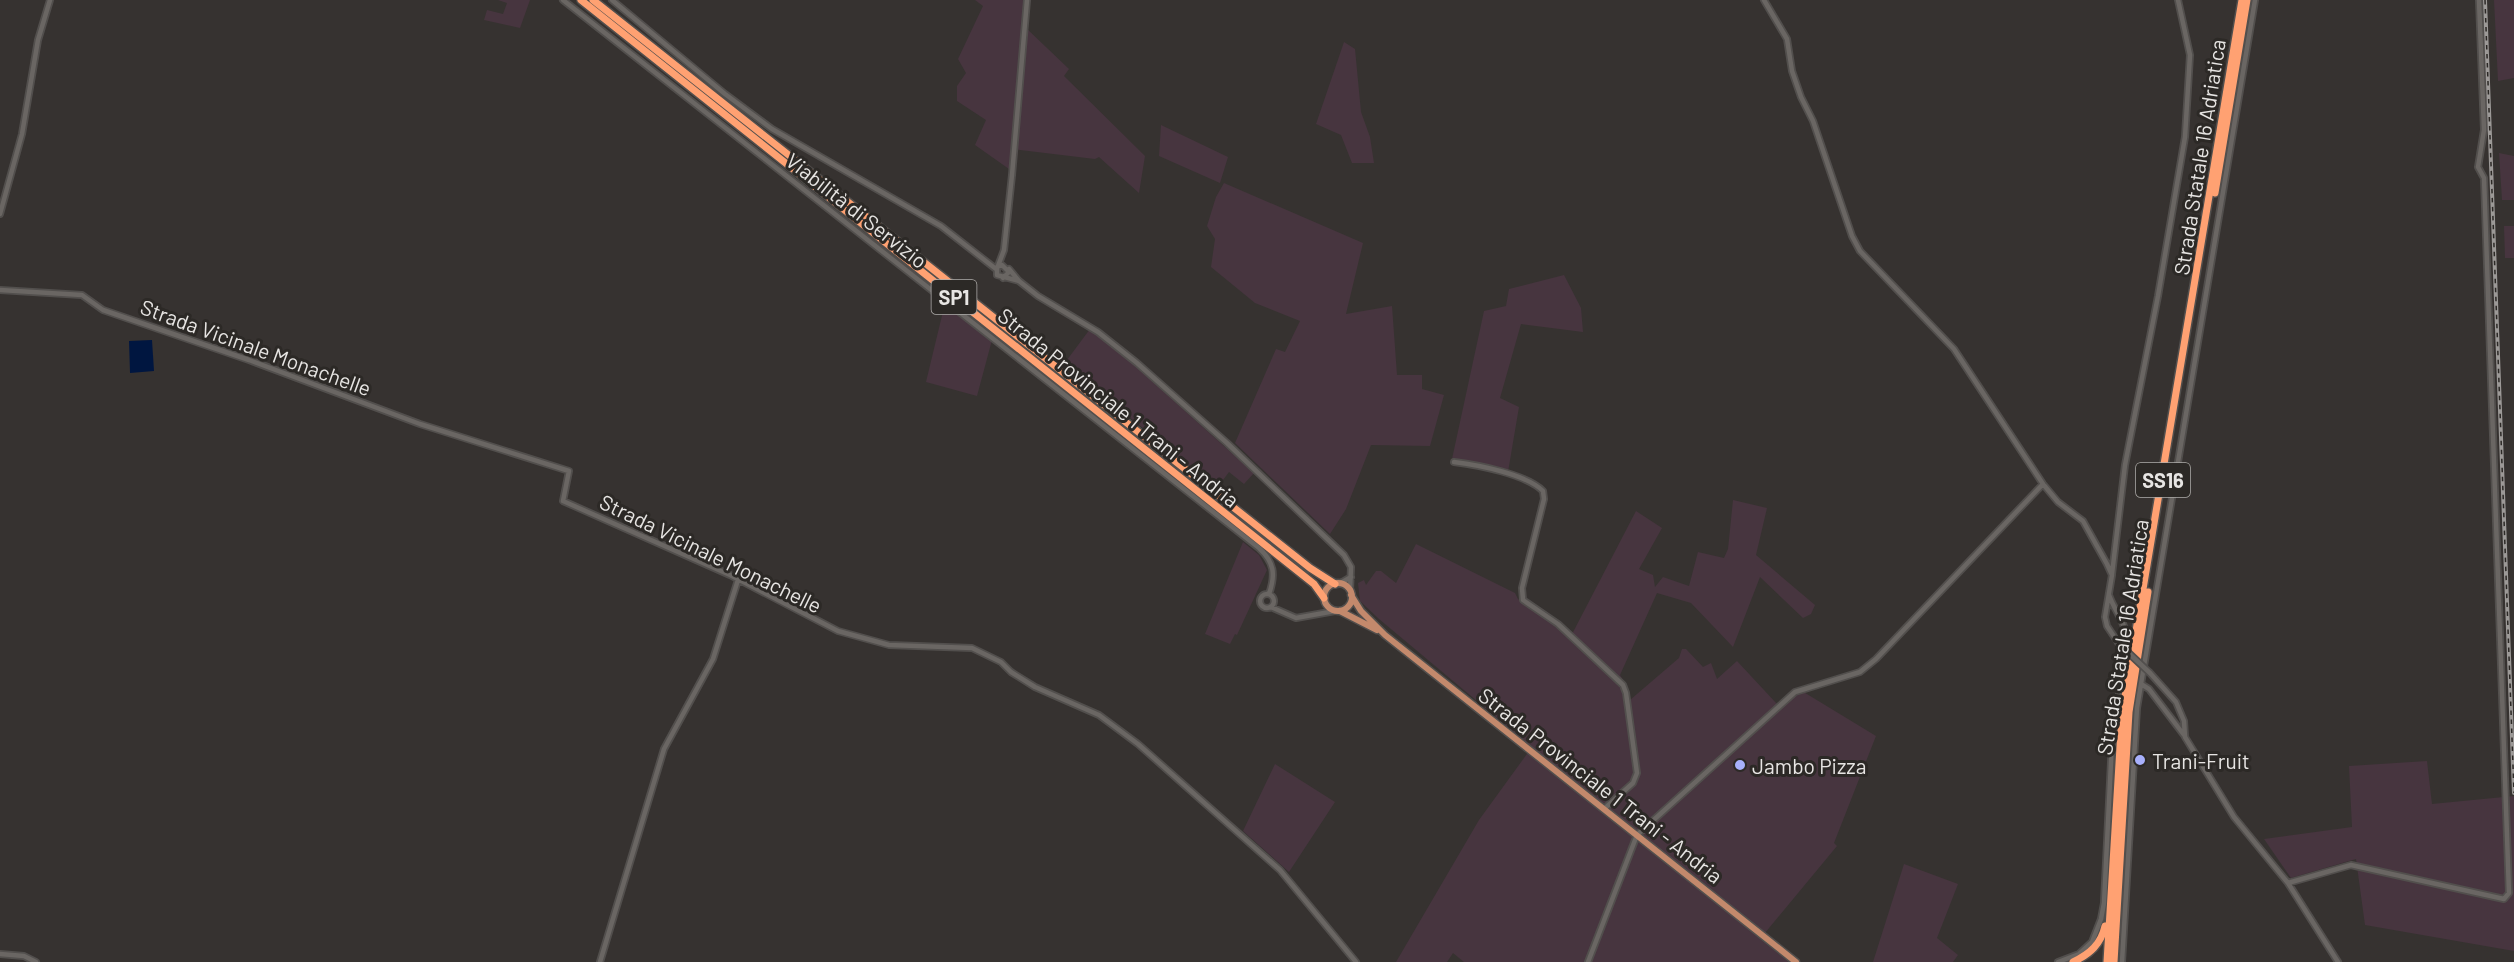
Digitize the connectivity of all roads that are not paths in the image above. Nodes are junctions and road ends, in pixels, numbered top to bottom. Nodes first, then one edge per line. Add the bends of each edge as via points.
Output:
1 (50, 0) edge
2 (563, 0) edge
3 (581, 0) edge
4 (593, 0) edge
5 (612, 0) edge
6 (1764, 0) edge
7 (2178, 0) edge
8 (2242, 0) edge
9 (2247, 0) edge
10 (2255, 0) edge
11 (2479, 0) edge
12 (1029, 1) edge
13 (0, 214) edge
14 (1004, 250) junction
15 (997, 267) junction
16 (1007, 268) junction
17 (1003, 278) junction
18 (1019, 281) junction
19 (0, 290) edge
20 (1454, 462) dead end
21 (2043, 484) junction
22 (2112, 575) junction
23 (1351, 577) junction
24 (738, 580) junction
25 (1337, 584) junction
26 (1351, 592) junction
27 (2108, 592) junction
28 (1269, 594) junction
29 (1324, 598) junction
30 (1271, 607) junction
31 (1338, 611) junction
32 (1385, 635) junction
33 (2141, 684) junction
34 (2185, 737) junction
35 (1604, 809) junction
36 (1637, 835) junction
37 (2288, 883) junction
38 (2111, 893) junction
39 (0, 954) edge
40 (36, 962) edge
41 (600, 962) edge
42 (1356, 962) edge
43 (1588, 962) edge
44 (1796, 962) edge
45 (2058, 962) edge
46 (2073, 962) edge
47 (2107, 962) edge
48 (2114, 962) edge
49 (2122, 962) edge
50 (2337, 962) edge

1 - 13 street via 38,40 22,134
2 - 28 street, Viabilità di Servizio via 1259,548 1274,571
3 - 29 highway, Strada Provinciale 1 Trani - Andria / SP1 via 1314,584
4 - 25 highway, Strada Provinciale 1 Trani - Andria / SP1 via 1300,561
5 - 15 street via 772,129 941,225
6 - 21 street via 1787,39 1792,71 1860,251 1954,349
7 - 22 street via 2190,55 2185,137 2125,465
8 - 38 highway, Strada Statale 16 Adriatica / SS16 via 2122,714
9 - 48 highway, Strada Statale 16 Adriatica / SS16 via 2129,712
10 - 33 street
11 - 37 street via 2484,130 2478,167 2484,178 2510,893 2504,899 2351,865
12 - 14 street
14 - 15 street
14 - 16 street
15 - 16 street
15 - 17 street via 997,275
16 - 17 street
16 - 18 street
17 - 18 street
18 - 23 street via 1098,332 1137,363 1336,546 1348,561
19 - 24 street, Strada Vicinale Monachelle via 82,295 103,310 420,424 569,471 563,501
20 - 35 street via 1480,465 1543,491 1522,588 1523,600 1558,624 1617,678 1626,693 1637,773 1633,783
21 - 22 street via 2058,502 2083,521
21 - 36 street via 1876,659 1860,672 1795,692
22 - 27 street
23 - 25 street
23 - 26 street
24 - 41 street via 713,659 664,749
24 - 42 street, Strada Vicinale Monachelle via 809,619 869,642 972,648 1001,662 1035,687 1099,715 1280,870
25 - 26 main road, Strada Provinciale 1 Trani - Andria / SP1
25 - 29 main road via 1327,589
26 - 31 main road via 1348,607
26 - 32 main road, Strada Provinciale 1 Trani - Andria / SP1 via 1361,611
27 - 34 street, bridge via 2107,626 2119,644 2176,702 2184,721
27 - 45 street via 2127,639 2112,742 2104,903 2092,942 2079,954
28 - 30 street via 1274,601
28 - 30 street via 1262,595 1260,602 1264,608
29 - 31 main road, Strada Provinciale 1 Trani - Andria / SP1 via 1327,606
30 - 31 street via 1296,618
31 - 32 main road, Strada Provinciale 1 Trani - Andria / SP1
32 - 35 main road, Strada Provinciale 1 Trani - Andria / SP1
33 - 34 street via 2149,688
33 - 49 street via 2133,751
34 - 37 street via 2234,817
35 - 36 main road, Strada Provinciale 1 Trani - Andria / SP1
36 - 43 street
36 - 44 main road, Strada Provinciale 1 Trani - Andria / SP1
37 - 50 street
38 - 46 highway, SS16 via 2099,943
38 - 47 highway, Strada Statale 16 Adriatica / SS16
39 - 40 street via 24,956

